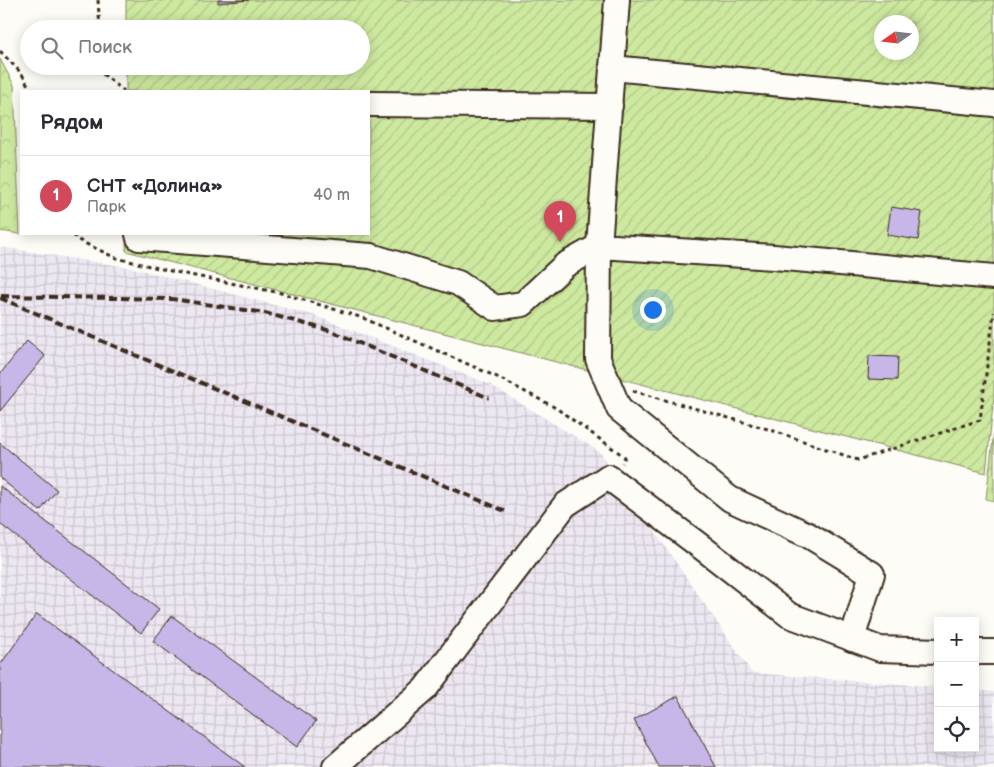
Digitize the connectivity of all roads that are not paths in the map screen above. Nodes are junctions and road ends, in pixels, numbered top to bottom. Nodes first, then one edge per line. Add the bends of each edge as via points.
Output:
1 (617, 0) edge
2 (612, 68) junction
3 (370, 104) edge
4 (994, 104) edge
5 (610, 106) junction
6 (138, 235) edge
7 (599, 246) junction
8 (994, 277) edge
9 (852, 639) junction
10 (934, 651) edge
11 (979, 652) edge
12 (994, 652) edge
13 (336, 767) edge

1 - 2 street
2 - 4 street
2 - 5 street
3 - 5 street
5 - 7 street
6 - 7 street via 138,238 371,256 458,283 495,308 523,304 564,265
7 - 8 street via 774,257
7 - 9 street via 598,359 619,409 730,499 808,535 872,574
9 - 10 street via 880,649
9 - 13 street via 789,615 608,477 565,505 425,689
11 - 12 street

